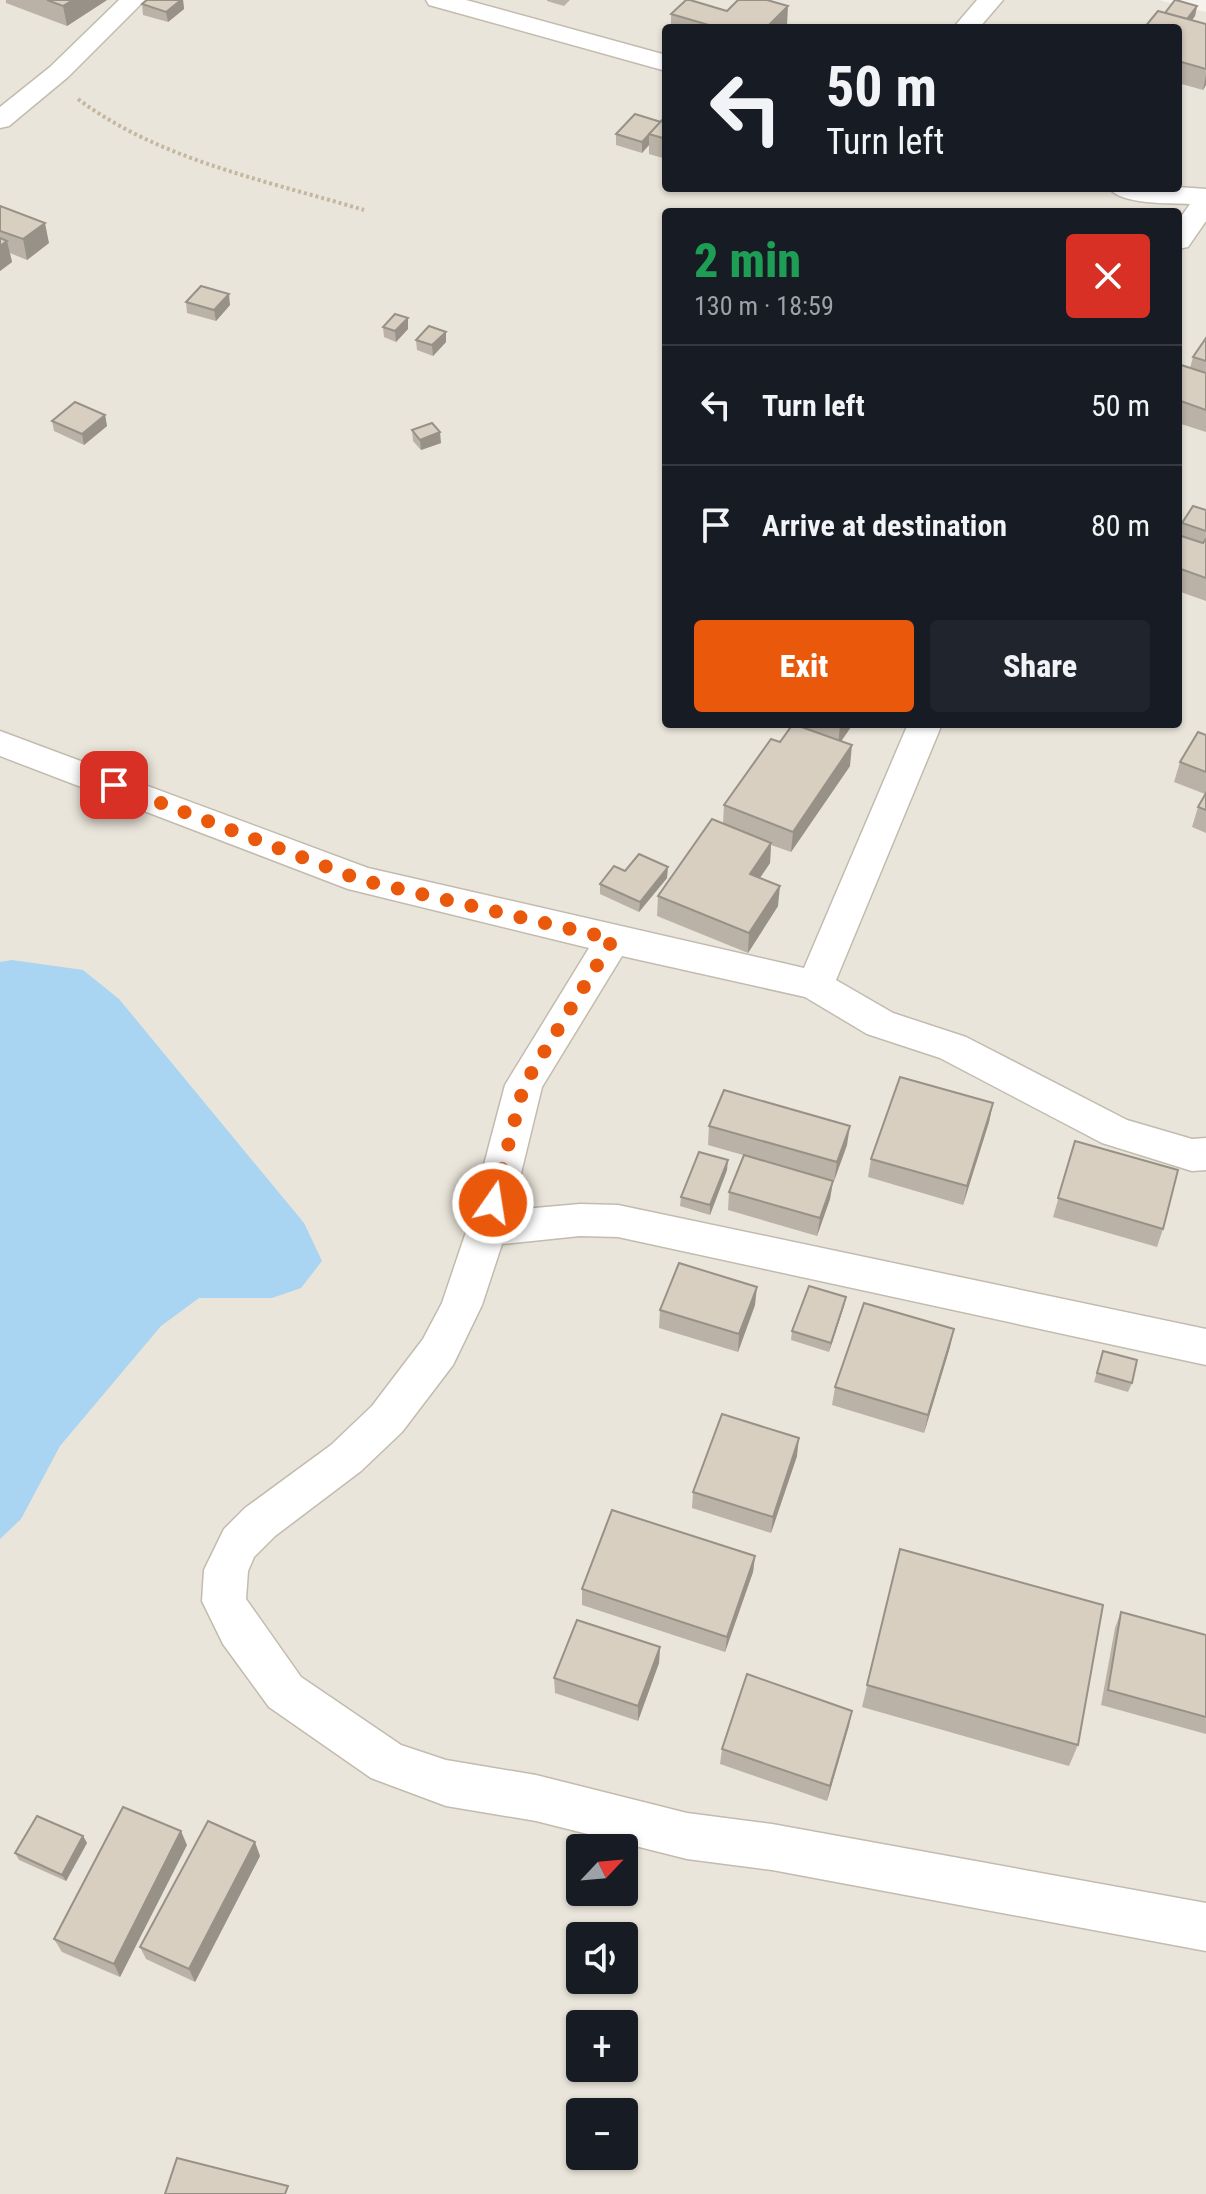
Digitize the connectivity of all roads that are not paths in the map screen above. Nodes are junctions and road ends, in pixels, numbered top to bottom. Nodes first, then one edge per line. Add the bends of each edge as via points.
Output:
1 (133, 0) edge
2 (438, 0) edge
3 (991, 0) edge
4 (969, 24) edge
5 (662, 62) edge
6 (0, 120) edge
7 (1135, 192) edge
8 (1206, 199) edge
9 (1182, 235) edge
10 (923, 728) edge
11 (0, 743) edge
12 (613, 939) junction
13 (815, 985) junction
14 (1206, 1154) edge
15 (487, 1229) junction
16 (1206, 1347) edge
17 (1206, 1927) edge

1 - 6 street
2 - 5 street
3 - 4 street
7 - 8 street
8 - 9 street
10 - 13 street
11 - 12 street via 361,880
12 - 13 street
12 - 15 street via 524,1085
13 - 14 street via 880,1024 953,1047 1116,1132 1192,1155
15 - 16 street via 618,1221
15 - 17 street via 462,1305 438,1352 387,1419 346,1458 260,1522 239,1543 226,1570 224,1601 285,1692 387,1762 446,1783 536,1798 687,1836

